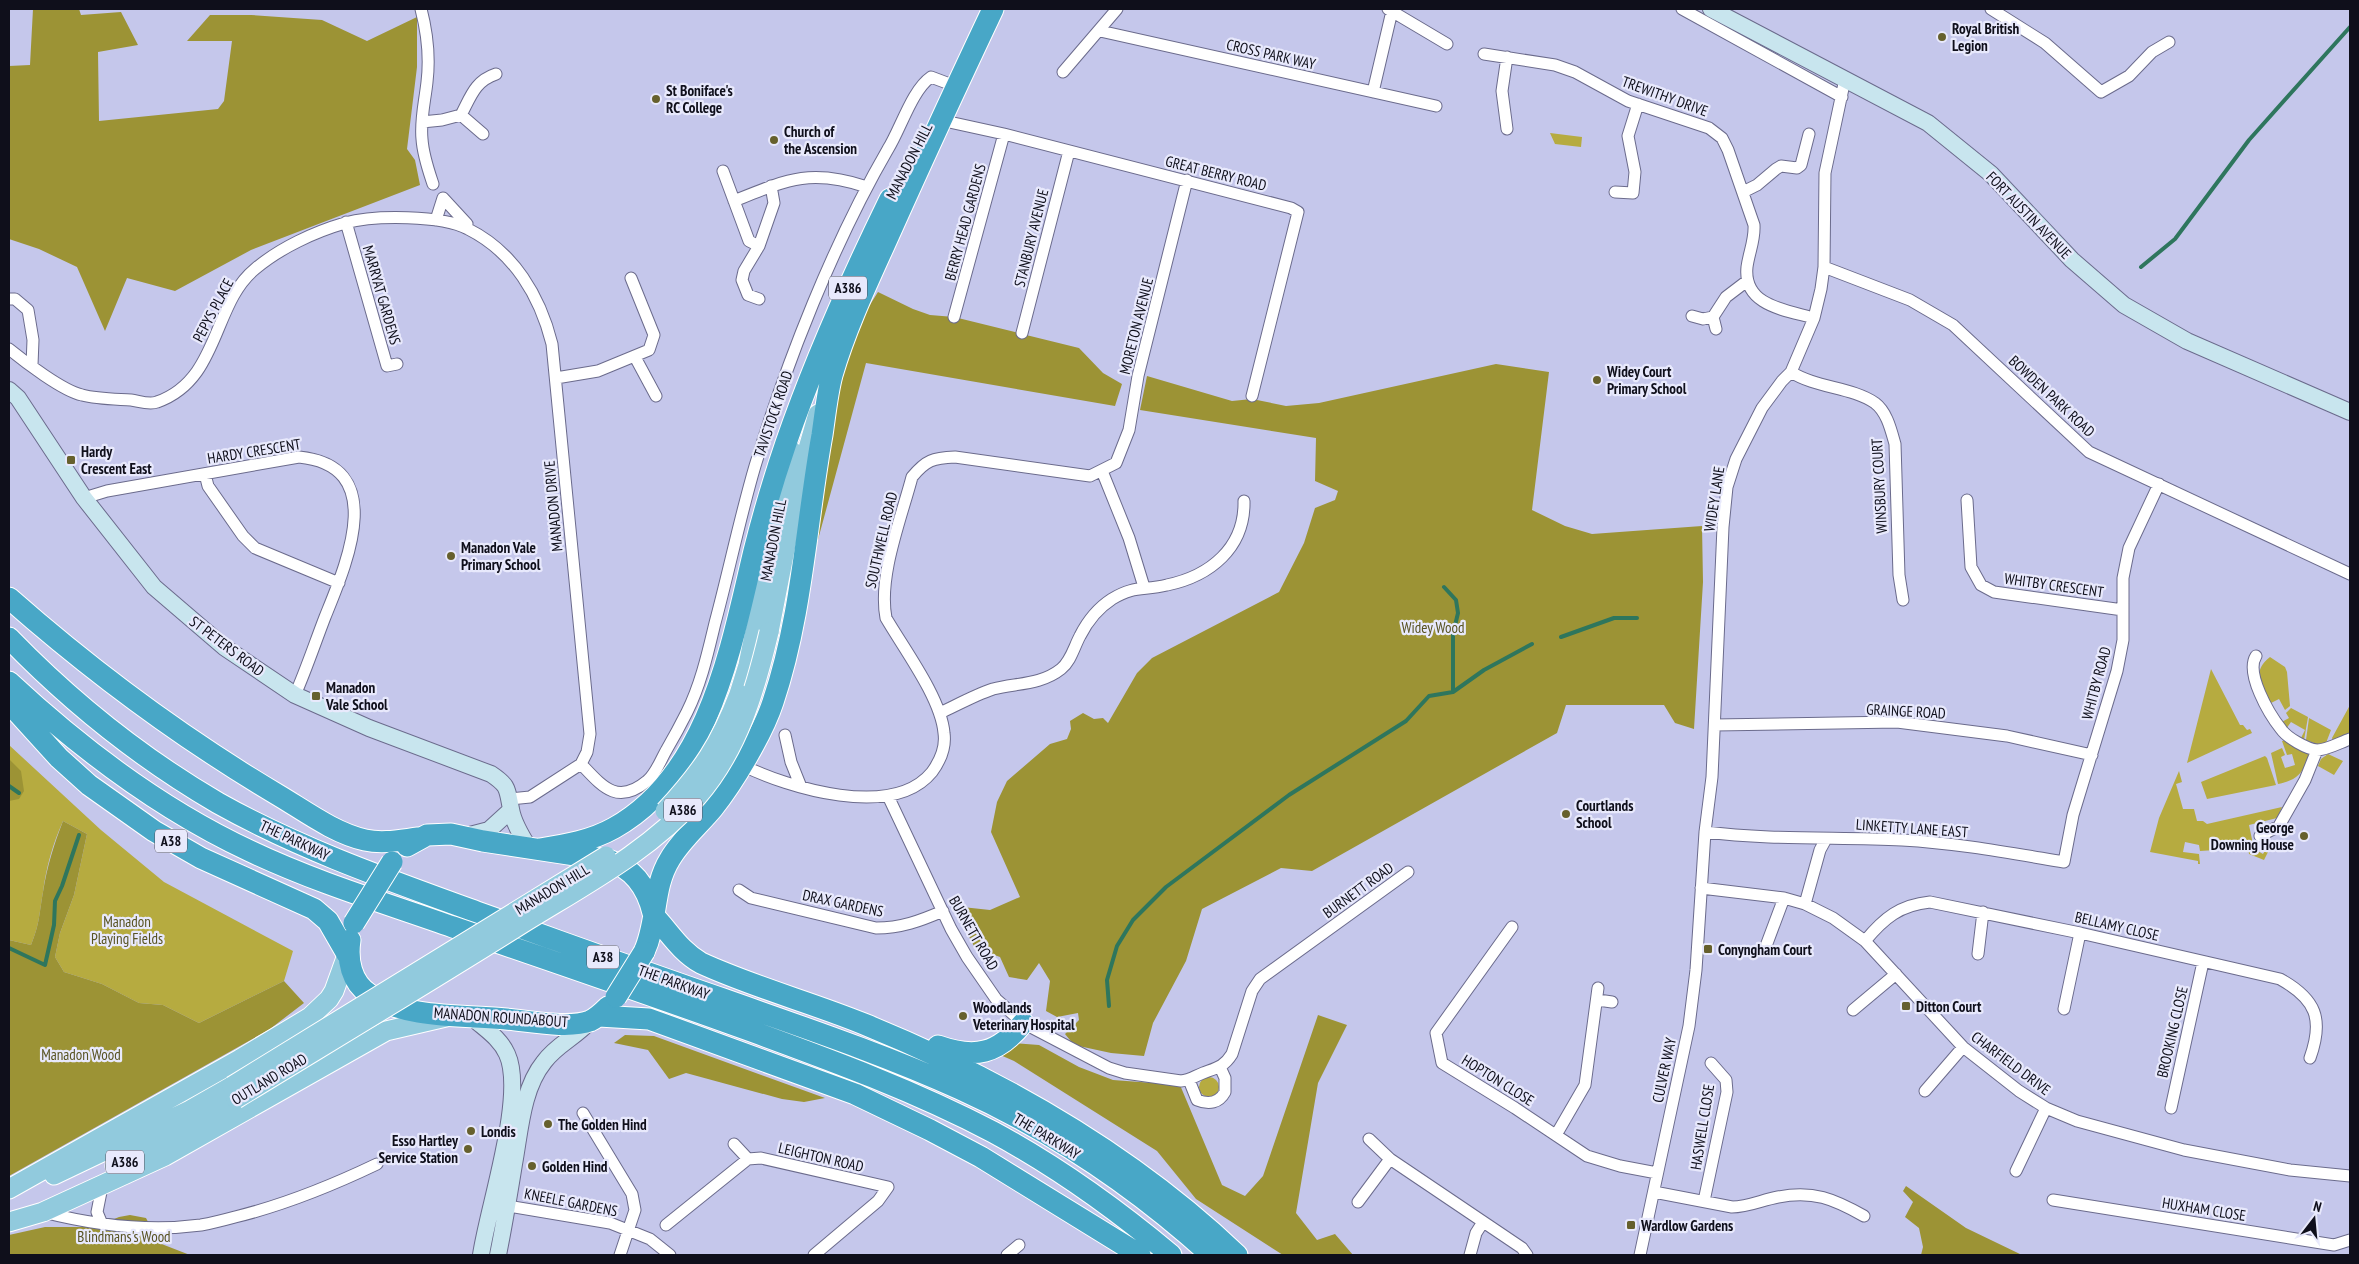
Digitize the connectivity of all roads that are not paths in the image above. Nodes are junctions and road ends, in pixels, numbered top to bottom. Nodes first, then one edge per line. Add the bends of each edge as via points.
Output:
1 (421, 9) edge
2 (979, 9) edge
3 (993, 9) edge
4 (1118, 9) edge
5 (1682, 9) edge
6 (1711, 9) edge
7 (1991, 9) edge
8 (1390, 10) edge
9 (1100, 31) junction
10 (2169, 42) dead end
11 (1447, 44) dead end
12 (1484, 54) dead end
13 (1506, 57) junction
14 (1063, 72) dead end
15 (496, 74) dead end
16 (1845, 79) junction
17 (951, 87) junction
18 (1373, 92) junction
19 (1842, 97) junction
20 (1638, 104) junction
21 (1436, 106) dead end
22 (461, 115) junction
23 (940, 120) junction
24 (422, 122) junction
25 (1507, 129) dead end
26 (483, 134) dead end
27 (1004, 134) junction
28 (1810, 134) dead end
29 (1068, 151) junction
30 (723, 171) dead end
31 (1187, 180) junction
32 (433, 184) dead end
33 (771, 186) junction
34 (867, 187) junction
35 (1614, 192) dead end
36 (1743, 192) junction
37 (734, 201) junction
38 (436, 220) junction
39 (346, 222) junction
40 (466, 228) junction
41 (758, 246) junction
42 (1824, 267) junction
43 (631, 278) dead end
44 (1748, 281) junction
45 (9, 299) edge
46 (759, 299) dead end
47 (1692, 316) dead end
48 (954, 317) dead end
49 (1713, 317) junction
50 (1814, 318) junction
51 (1716, 329) dead end
52 (1022, 333) dead end
53 (9, 349) edge
54 (635, 357) junction
55 (397, 364) dead end
56 (32, 365) junction
57 (1792, 372) junction
58 (832, 375) junction
59 (556, 378) junction
60 (9, 390) edge
61 (656, 396) dead end
62 (804, 396) junction
63 (1252, 396) dead end
64 (2350, 412) edge
65 (1102, 471) junction
66 (205, 474) junction
67 (2159, 484) junction
68 (84, 498) junction
69 (1967, 500) dead end
70 (1244, 501) dead end
71 (2350, 574) edge
72 (339, 583) junction
73 (1144, 587) junction
74 (9, 598) edge
75 (1903, 600) dead end
76 (2123, 610) junction
77 (9, 638) edge
78 (2256, 656) dead end
79 (9, 682) edge
80 (294, 695) junction
81 (9, 703) edge
82 (940, 713) junction
83 (1715, 725) junction
84 (785, 735) dead end
85 (2350, 738) edge
86 (2317, 750) junction
87 (2092, 755) junction
88 (581, 764) junction
89 (742, 765) junction
90 (801, 787) junction
91 (888, 796) junction
92 (510, 804) junction
93 (1705, 832) junction
94 (466, 836) junction
95 (2260, 836) dead end
96 (418, 838) junction
97 (1826, 839) junction
98 (534, 848) junction
99 (2064, 862) joint
100 (1400, 873) dead end
101 (1701, 888) junction
102 (739, 890) dead end
103 (1784, 898) junction
104 (1805, 904) junction
105 (943, 911) junction
106 (1983, 912) junction
107 (654, 916) junction
108 (512, 922) junction
109 (1512, 927) dead end
110 (2080, 933) junction
111 (1865, 941) junction
112 (1766, 946) dead end
113 (1978, 954) dead end
114 (347, 955) junction
115 (2203, 962) junction
116 (1896, 974) junction
117 (1598, 988) dead end
118 (1598, 1000) junction
119 (1612, 1002) dead end
120 (2064, 1009) dead end
121 (1853, 1010) dead end
122 (452, 1015) junction
123 (473, 1018) junction
124 (594, 1019) junction
125 (1023, 1023) junction
126 (866, 1024) junction
127 (1962, 1047) junction
128 (2310, 1058) dead end
129 (1711, 1063) dead end
130 (1220, 1067) junction
131 (1189, 1080) junction
132 (1925, 1091) dead end
133 (234, 1093) junction
134 (2046, 1108) junction
135 (2171, 1108) dead end
136 (583, 1113) dead end
137 (1556, 1135) junction
138 (1369, 1139) dead end
139 (734, 1144) dead end
140 (748, 1159) junction
141 (1390, 1159) junction
142 (377, 1164) dead end
143 (2016, 1172) dead end
144 (1657, 1173) junction
145 (2350, 1176) edge
146 (102, 1187) junction
147 (9, 1189) edge
148 (1654, 1192) junction
149 (9, 1195) edge
150 (2053, 1200) dead end
151 (1704, 1201) junction
152 (1358, 1202) dead end
153 (490, 1203) junction
154 (507, 1205) junction
155 (43, 1212) junction
156 (9, 1216) edge
157 (1864, 1216) dead end
158 (9, 1222) edge
159 (1483, 1222) junction
160 (102, 1224) junction
161 (666, 1225) dead end
162 (630, 1229) junction
163 (2350, 1240) edge
164 (1019, 1245) dead end
165 (481, 1255) edge
166 (498, 1255) edge
167 (620, 1255) edge
168 (670, 1255) edge
169 (814, 1255) edge
170 (1006, 1255) edge
171 (1140, 1255) edge
172 (1171, 1255) edge
173 (1210, 1255) edge
174 (1238, 1255) edge
175 (1470, 1255) edge
176 (1527, 1255) edge
177 (1640, 1255) edge

1 - 24 street via 427,49
2 - 17 highway, A386
3 - 17 highway, A386
4 - 9 street
5 - 19 street
6 - 16 main road, FORT AUSTIN AVENUE
7 - 10 street via 2045,43 2101,92 2129,76 2152,52
8 - 11 street
8 - 18 street
9 - 14 street
9 - 18 street, CROSS PARK WAY
12 - 13 street, TREWITHY DRIVE
13 - 20 street, TREWITHY DRIVE via 1556,65
13 - 25 street via 1502,91
15 - 22 street via 484,78
16 - 19 street, WIDEY LANE
16 - 64 main road, FORT AUSTIN AVENUE via 1928,123 1966,152 2072,260 2124,305 2187,341
17 - 23 highway, MANADON HILL / A386
17 - 34 street, TAVISTOCK ROAD via 931,77 922,84
17 - 62 highway, MANADON HILL / A386 via 852,278
18 - 21 street, CROSS PARK WAY
19 - 42 street, WIDEY LANE via 1825,173
20 - 35 street via 1628,136 1635,172 1633,193
20 - 36 street, TREWITHY DRIVE via 1709,128 1722,138
22 - 24 street
22 - 26 street
23 - 27 street, GREAT BERRY ROAD
23 - 58 highway, MANADON HILL / A386 via 866,287
24 - 32 street via 424,156
27 - 29 street, GREAT BERRY ROAD
27 - 48 street, BERRY HEAD GARDENS
28 - 36 street via 1801,165 1797,168 1782,166
29 - 31 street, GREAT BERRY ROAD
29 - 52 street, STANBURY AVENUE
30 - 37 street
31 - 63 street, GREAT BERRY ROAD via 1298,212
31 - 65 street, MORETON AVENUE via 1138,376 1129,430 1116,463
33 - 34 street via 795,178 820,176
33 - 37 street
33 - 41 street via 774,203
34 - 88 street, TAVISTOCK ROAD via 817,297 782,386 755,467 708,652 688,711 650,780 636,789 627,793 608,790
36 - 44 street, TREWITHY DRIVE via 1754,225
37 - 41 street via 749,241
38 - 39 street, PEPYS PLACE via 400,217
38 - 40 street, MANADON DRIVE
38 - 40 street via 443,198 467,224
39 - 55 street, MARRYAT GARDENS via 387,366
39 - 56 street, PEPYS PLACE via 282,249 253,270 236,293 196,374 174,396 154,403 81,395
40 - 59 street, MANADON DRIVE via 513,262 528,284 547,323
41 - 46 street via 742,280 748,295
42 - 50 street, WIDEY LANE
42 - 67 street, BOWDEN PARK ROAD via 1935,313 1953,325 2089,452
43 - 54 street via 654,335 649,350
44 - 49 street via 1726,297
44 - 50 street via 1754,294 1764,303
45 - 56 street via 15,299 28,310 33,340
47 - 49 street
49 - 51 street
50 - 57 street, WIDEY LANE
53 - 56 street, PEPYS PLACE
54 - 59 street via 598,371
54 - 61 street
57 - 75 street, WINSBURY COURT via 1803,380 1875,404 1890,427 1895,444 1898,575
57 - 83 street, WIDEY LANE via 1762,408 1736,459 1727,487
58 - 89 highway via 786,658 773,705
58 - 108 main road, MANADON HILL / A386, bridge via 798,483 758,681 730,748 697,797 658,834 628,857
59 - 88 street, MANADON DRIVE via 590,734
60 - 68 main road, ST PETERS ROAD via 18,398
62 - 98 highway via 786,442 758,536 723,672 694,743 657,792 623,822 588,839
62 - 108 main road, MANADON HILL / A386, bridge via 748,665 726,727 701,770 664,812
65 - 73 street via 1129,538
65 - 82 street, SOUTHWELL ROAD via 1090,476 1074,475 955,457 937,458 923,464 912,477 882,600 886,618
66 - 68 street, HARDY CRESCENT
66 - 72 street via 208,486 255,548
66 - 72 street, HARDY CRESCENT via 299,457 314,458 336,469 348,483 356,516 349,554
67 - 71 street, BOWDEN PARK ROAD
67 - 76 street, WHITBY ROAD via 2129,548 2123,578
68 - 80 main road, ST PETERS ROAD via 154,587 224,647
69 - 76 street, WHITBY CRESCENT via 1971,567 1981,585 1994,592
70 - 73 street via 1244,518 1239,532 1230,550 1215,564 1183,582
72 - 80 street, HARDY CRESCENT
73 - 82 street via 1128,590 1092,616 1062,668 1035,682 992,690
74 - 96 highway via 134,700 191,740 324,822 366,840 386,842
76 - 87 street, WHITBY ROAD via 2117,671
77 - 173 highway, THE PARKWAY / A38 via 74,701 121,739 196,789 264,827 388,880 819,1033 961,1089 1018,1118 1086,1159 1163,1214
78 - 86 street via 2252,670 2256,686 2281,730
79 - 172 highway, THE PARKWAY / A38 via 92,754 146,792 250,851 316,879 711,1016 899,1088 995,1134 1049,1166 1101,1200
80 - 92 main road, ST PETERS ROAD via 369,728 481,768 502,781 508,790
81 - 114 highway, A38 via 59,758 116,805 154,832 201,858 314,910 328,921
82 - 91 street, SOUTHWELL ROAD via 945,734 937,765 927,778 911,789
83 - 87 street, GRAINGE ROAD via 1897,722 2008,736
83 - 93 street, WIDEY LANE
84 - 90 street
85 - 86 street
86 - 95 street via 2279,826
87 - 99 street, WHITBY ROAD via 2073,815
88 - 92 street via 530,797
89 - 90 street, SOUTHWELL ROAD
89 - 107 highway via 714,807 671,857 661,879
90 - 91 street, SOUTHWELL ROAD via 846,796
91 - 105 street, BURNETT ROAD
92 - 94 main road via 489,830
92 - 98 main road, ST PETERS ROAD
93 - 97 street, LINKETTY LANE EAST via 1761,838
93 - 101 street, WIDEY LANE
94 - 96 highway, MANADON ROUNDABOUT via 438,834
94 - 98 highway, MANADON ROUNDABOUT
96 - 114 highway, MANADON ROUNDABOUT, bridge via 401,850 354,923
97 - 99 street, LINKETTY LANE EAST via 1948,844
97 - 104 street
98 - 107 highway, MANADON ROUNDABOUT via 595,856 620,864 640,883 650,900
100 - 130 street, BURNETT ROAD via 1260,979 1252,991 1232,1054
101 - 103 street, CHARFIELD DRIVE
101 - 144 street, CULVER WAY via 1689,1026
102 - 105 street, DRAX GARDENS via 751,898 876,928 896,928
103 - 104 street, CHARFIELD DRIVE
103 - 112 street
104 - 111 street, CHARFIELD DRIVE via 1833,918
105 - 125 street, BURNETT ROAD via 967,957 996,999
106 - 110 street, BELLAMY CLOSE
106 - 111 street, BELLAMY CLOSE via 1930,902 1916,904 1899,909 1876,927
106 - 113 street
107 - 124 highway, bridge via 651,937 644,952 616,997
107 - 126 highway via 678,946 701,963
108 - 133 main road, OUTLAND ROAD / A386, bridge
109 - 137 street, HOPTON CLOSE via 1436,1034 1442,1063
110 - 115 street, BELLAMY CLOSE
110 - 120 street
111 - 116 street, CHARFIELD DRIVE
114 - 122 highway, MANADON ROUNDABOUT via 354,977 373,997 410,1010
114 - 147 main road via 334,991 310,1016
115 - 128 street, BELLAMY CLOSE via 2280,979 2306,998 2318,1026
115 - 135 street, BROOKING CLOSE
116 - 121 street
116 - 127 street, CHARFIELD DRIVE
117 - 118 street
118 - 119 street
118 - 137 street via 1585,1085
122 - 123 highway, MANADON ROUNDABOUT
122 - 146 main road via 386,1031 166,1156
123 - 124 highway, MANADON ROUNDABOUT via 554,1023
123 - 153 main road via 503,1046 512,1074 509,1121
124 - 154 main road via 544,1062 532,1084
124 - 171 highway, MANADON ROUNDABOUT via 649,1019 855,1094 981,1157
125 - 126 highway via 1014,1035 993,1049 974,1054 950,1051
125 - 131 street, BURNETT ROAD via 1109,1068
126 - 174 highway via 1000,1088 1070,1127 1130,1168
127 - 132 street
127 - 134 street, CHARFIELD DRIVE
129 - 151 street, HASWELL CLOSE via 1726,1080 1727,1092
130 - 131 street, BURNETT ROAD
130 - 131 street via 1225,1092 1219,1100 1198,1100
133 - 149 main road, OUTLAND ROAD / A386
133 - 156 main road, OUTLAND ROAD / A386 via 150,1149
134 - 143 street
134 - 145 street, CHARFIELD DRIVE via 2077,1121 2184,1150 2290,1170
136 - 162 street, KNEELE GARDENS via 632,1194 635,1210
137 - 144 street, HOPTON CLOSE via 1588,1156
138 - 141 street
139 - 140 street
140 - 161 street
140 - 169 street, LEIGHTON ROAD via 761,1158 888,1187 878,1201
141 - 152 street
141 - 159 street
142 - 160 street via 278,1206 203,1225 163,1228
144 - 148 street, CULVER WAY
146 - 155 main road
146 - 160 street via 96,1212
148 - 151 street
148 - 177 street, CULVER WAY
150 - 163 street, HUXHAM CLOSE via 2334,1245
151 - 157 street via 1744,1207 1779,1197 1818,1195 1838,1201
153 - 154 street, KNEELE GARDENS
153 - 165 main road
154 - 162 street, KNEELE GARDENS
154 - 166 main road
155 - 158 main road
155 - 160 street
159 - 175 street
159 - 176 street via 1522,1248
162 - 167 street
162 - 168 street, KNEELE GARDENS via 650,1239
164 - 170 street

